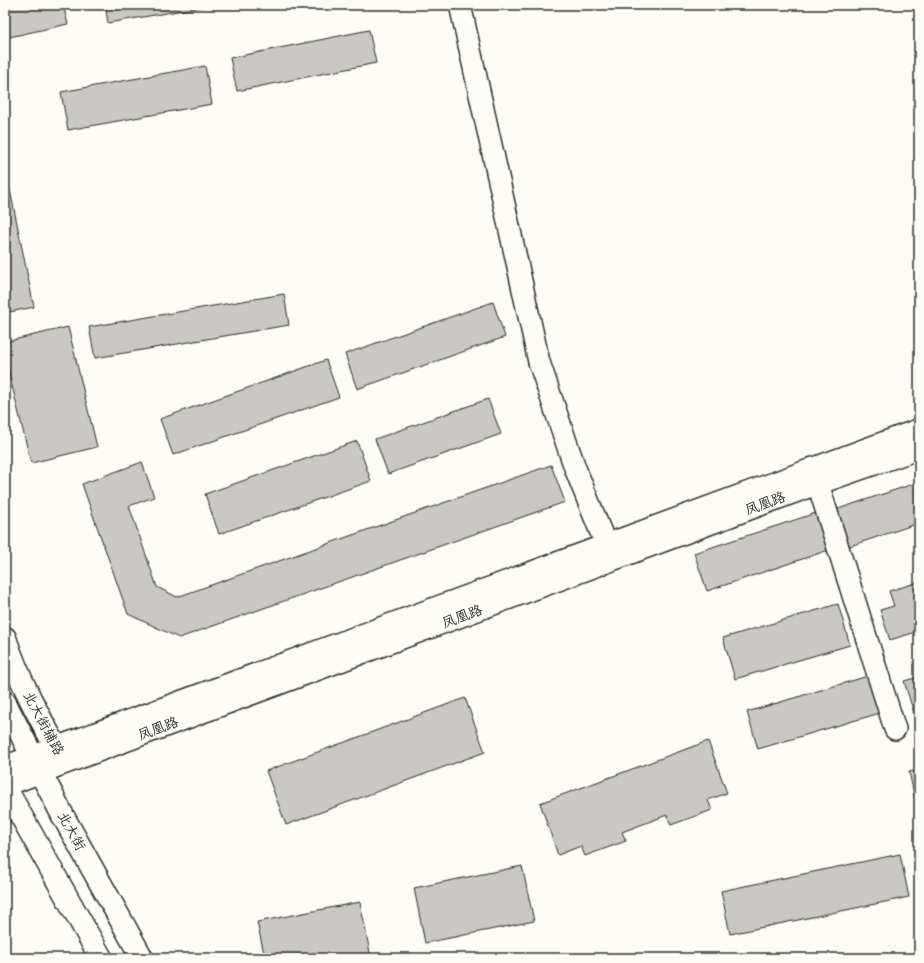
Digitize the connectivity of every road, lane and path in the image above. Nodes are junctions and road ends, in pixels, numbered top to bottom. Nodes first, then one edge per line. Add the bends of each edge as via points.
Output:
1 (463, 5) edge
2 (919, 430) edge
3 (919, 448) edge
4 (815, 476) junction
5 (606, 545) junction
6 (5, 638) edge
7 (5, 703) edge
8 (895, 729) dead end
9 (60, 755) junction
10 (36, 764) junction
11 (5, 767) edge
12 (5, 786) edge
13 (101, 958) edge
14 (142, 958) edge

1 - 5 street via 461,9 539,362 575,468
2 - 4 street, 凤凰路
3 - 4 street, 凤凰路
4 - 5 street, 凤凰路
4 - 8 street
4 - 9 street, 凤凰路
5 - 9 street, 凤凰路
6 - 9 street, 北大街辅路 via 12,662
7 - 10 street, 北大街
9 - 10 street, 凤凰路
10 - 11 street, 凤凰路
10 - 12 street, 凤凰路
10 - 14 street, 北大街
12 - 13 street

